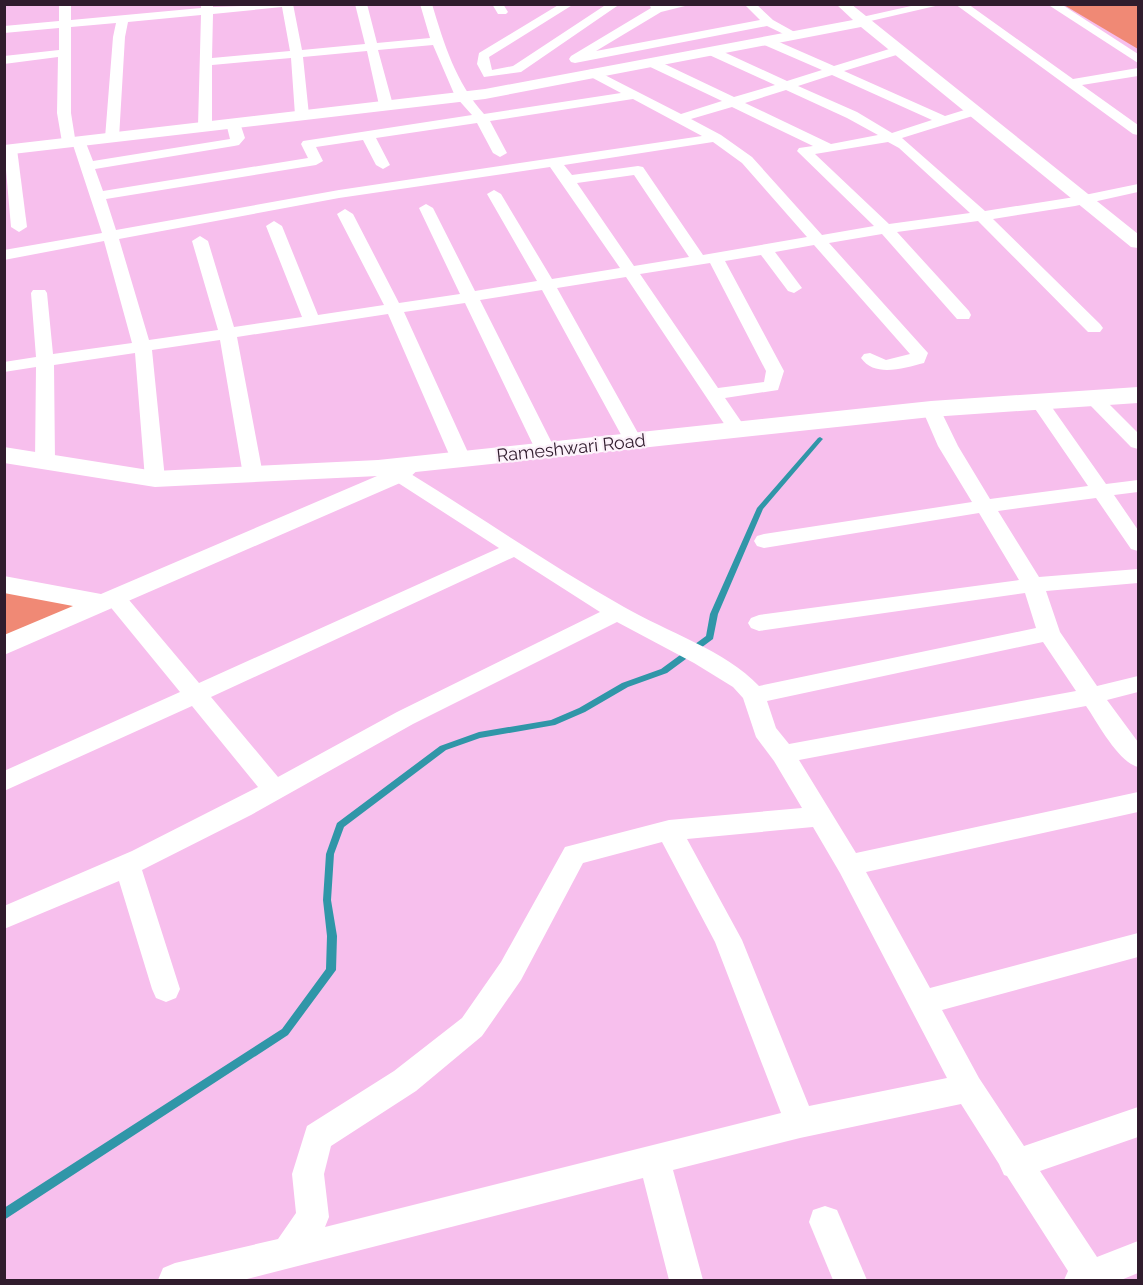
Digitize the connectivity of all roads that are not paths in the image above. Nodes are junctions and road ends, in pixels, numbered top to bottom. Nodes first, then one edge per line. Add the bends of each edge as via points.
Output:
1 (65, 4) edge
2 (280, 4) edge
3 (287, 4) edge
4 (361, 4) edge
5 (426, 4) edge
6 (569, 4) edge
7 (615, 4) edge
8 (688, 4) edge
9 (749, 4) edge
10 (842, 4) edge
11 (939, 4) edge
12 (960, 4) edge
13 (1052, 4) edge
14 (656, 7) edge
15 (207, 8) edge
16 (123, 19) junction
17 (863, 21) junction
18 (769, 22) junction
19 (64, 25) junction
20 (4, 30) edge
21 (794, 35) junction
22 (438, 40) junction
23 (766, 41) junction
24 (371, 47) junction
25 (899, 50) junction
26 (711, 51) junction
27 (65, 53) junction
28 (297, 54) junction
29 (598, 54) junction
30 (1138, 59) edge
31 (4, 60) edge
32 (564, 61) junction
33 (206, 62) junction
34 (651, 62) junction
35 (517, 69) junction
36 (618, 69) junction
37 (834, 70) junction
38 (1138, 72) edge
39 (592, 73) junction
40 (1070, 82) junction
41 (787, 85) junction
42 (635, 95) junction
43 (461, 96) junction
44 (734, 101) junction
45 (386, 105) junction
46 (974, 111) junction
47 (302, 115) junction
48 (482, 119) junction
49 (679, 119) junction
50 (944, 120) junction
51 (233, 123) junction
52 (205, 126) junction
53 (1138, 131) edge
54 (368, 136) junction
55 (112, 138) junction
56 (716, 138) junction
57 (892, 138) junction
58 (74, 142) junction
59 (829, 148) junction
60 (7, 150) edge
61 (500, 153) dead end
62 (554, 162) junction
63 (382, 165) dead end
64 (88, 166) junction
65 (568, 180) junction
66 (9, 183) edge
67 (1138, 188) edge
68 (494, 194) dead end
69 (98, 196) junction
70 (1085, 201) junction
71 (426, 208) dead end
72 (345, 214) dead end
73 (983, 217) junction
74 (274, 226) dead end
75 (19, 227) dead end
76 (886, 229) junction
77 (110, 234) junction
78 (819, 240) junction
79 (200, 242) dead end
80 (1138, 243) edge
81 (765, 250) junction
82 (4, 255) edge
83 (707, 259) junction
84 (630, 270) junction
85 (547, 284) junction
86 (794, 288) dead end
87 (39, 293) dead end
88 (470, 297) junction
89 (394, 309) junction
90 (963, 315) dead end
91 (312, 321) junction
92 (1094, 328) dead end
93 (228, 334) junction
94 (142, 346) junction
95 (870, 358) dead end
96 (45, 361) junction
97 (4, 367) edge
98 (714, 394) junction
99 (1138, 395) edge
100 (1093, 398) junction
101 (1038, 400) junction
102 (931, 409) junction
103 (738, 430) junction
104 (634, 441) junction
105 (1138, 443) edge
106 (546, 451) junction
107 (4, 455) edge
108 (461, 459) junction
109 (45, 461) junction
110 (405, 470) junction
111 (253, 475) junction
112 (155, 479) junction
113 (1138, 486) edge
114 (1101, 490) junction
115 (985, 506) junction
116 (764, 541) dead end
117 (1138, 544) edge
118 (514, 549) junction
119 (1138, 576) edge
120 (4, 584) edge
121 (1033, 585) junction
122 (109, 601) junction
123 (617, 613) junction
124 (759, 623) dead end
125 (1049, 633) junction
126 (4, 646) edge
127 (1138, 684) edge
128 (754, 695) junction
129 (197, 696) junction
130 (1092, 696) junction
131 (783, 754) junction
132 (1138, 758) edge
133 (4, 782) edge
134 (275, 790) junction
135 (1138, 802) edge
136 (820, 816) junction
137 (669, 830) junction
138 (849, 865) junction
139 (127, 866) junction
140 (4, 918) edge
141 (1138, 945) edge
142 (166, 989) dead end
143 (922, 1003) junction
144 (968, 1088) junction
145 (1138, 1122) edge
146 (800, 1123) junction
147 (654, 1159) junction
148 (1015, 1164) junction
149 (825, 1222) dead end
150 (288, 1253) junction
151 (1138, 1257) edge
152 (1088, 1279) edge
153 (175, 1281) edge
154 (686, 1281) edge
155 (849, 1281) edge

1 - 19 street
2 - 15 street
3 - 28 street
4 - 24 street
5 - 22 street
6 - 35 street via 483,56 488,74
7 - 35 street
8 - 14 street
9 - 18 street
10 - 17 street
11 - 17 street
12 - 40 street
13 - 30 street
14 - 32 street
15 - 16 street
15 - 33 street
16 - 19 street
16 - 55 street
17 - 21 street
17 - 25 street
18 - 21 street
18 - 29 street
19 - 20 street
19 - 27 street
21 - 23 street
22 - 24 street
22 - 43 street
23 - 26 street
23 - 37 street
24 - 28 street
24 - 45 street
25 - 37 street
25 - 46 street
26 - 34 street
26 - 41 street
27 - 31 street
27 - 58 street via 64,113
28 - 33 street
28 - 47 street
29 - 32 street
29 - 36 street
32 - 35 street
33 - 52 street
34 - 36 street
34 - 44 street
36 - 39 street
37 - 41 street
37 - 50 street
38 - 40 street
39 - 42 street
39 - 43 street
40 - 53 street
41 - 44 street
41 - 57 street via 852,114
42 - 48 street
42 - 49 street
43 - 45 street
43 - 48 street
44 - 49 street
44 - 59 street
45 - 47 street
46 - 50 street
46 - 70 street
47 - 51 street
48 - 54 street
48 - 61 street
49 - 56 street
50 - 57 street
51 - 52 street
51 - 64 street via 238,138 234,141
52 - 55 street
54 - 63 street
54 - 69 street via 308,144 316,161
55 - 58 street
56 - 62 street
56 - 78 street via 747,160
57 - 59 street
57 - 73 street
58 - 60 street
58 - 64 street
59 - 76 street via 804,152
60 - 66 street
62 - 65 street
62 - 77 street
64 - 69 street
65 - 83 street via 638,170
65 - 84 street
66 - 75 street
67 - 70 street
68 - 85 street
69 - 77 street
70 - 73 street
70 - 80 street
71 - 88 street
72 - 89 street
73 - 76 street
73 - 92 street
74 - 91 street
76 - 78 street
76 - 90 street
77 - 82 street
77 - 94 street
78 - 81 street
78 - 95 street via 919,353 918,359 902,363 875,363
79 - 93 street
81 - 83 street
81 - 86 street
83 - 84 street
83 - 98 street via 775,371 772,386
84 - 85 street
84 - 98 street
85 - 88 street
85 - 104 street
87 - 96 street
88 - 89 street
88 - 106 street
89 - 91 street
89 - 108 street
91 - 93 street
93 - 94 street
93 - 111 street
94 - 96 street
94 - 112 street
96 - 97 street
96 - 109 street
98 - 103 street
99 - 100 main road, Rameshwari Road
100 - 101 main road, Rameshwari Road
100 - 105 street
101 - 102 main road, Rameshwari Road
101 - 114 street
102 - 103 main road, Rameshwari Road
102 - 115 street via 948,446
103 - 104 main road, Rameshwari Road
104 - 106 main road, Rameshwari Road
106 - 108 main road, Rameshwari Road
107 - 109 main road, Rameshwari Road
108 - 110 main road, Rameshwari Road
109 - 112 main road, Rameshwari Road
110 - 111 main road, Rameshwari Road
110 - 118 street
110 - 122 street
111 - 112 main road, Rameshwari Road
113 - 114 street
114 - 115 street
114 - 117 street
115 - 116 street
115 - 121 street
118 - 123 street
118 - 129 street
119 - 121 street
120 - 122 street
121 - 124 street
121 - 125 street
122 - 126 street
122 - 129 street
123 - 128 street via 691,651 741,681
123 - 134 street via 405,718
125 - 128 street
125 - 130 street
127 - 130 street
128 - 131 street via 765,731
129 - 133 street
129 - 134 street
130 - 131 street
130 - 132 street
131 - 136 street
134 - 139 street
135 - 138 street
136 - 137 street
136 - 138 street
137 - 146 street via 728,940
137 - 150 street via 574,855 511,970 472,1027 405,1081 318,1137 308,1174 313,1217
138 - 143 street
139 - 140 street
139 - 142 street
141 - 143 street
143 - 144 street
144 - 146 street
144 - 148 street
145 - 148 street
146 - 147 street
147 - 150 street
147 - 154 street
148 - 152 street
149 - 155 street
150 - 153 street
151 - 152 street

